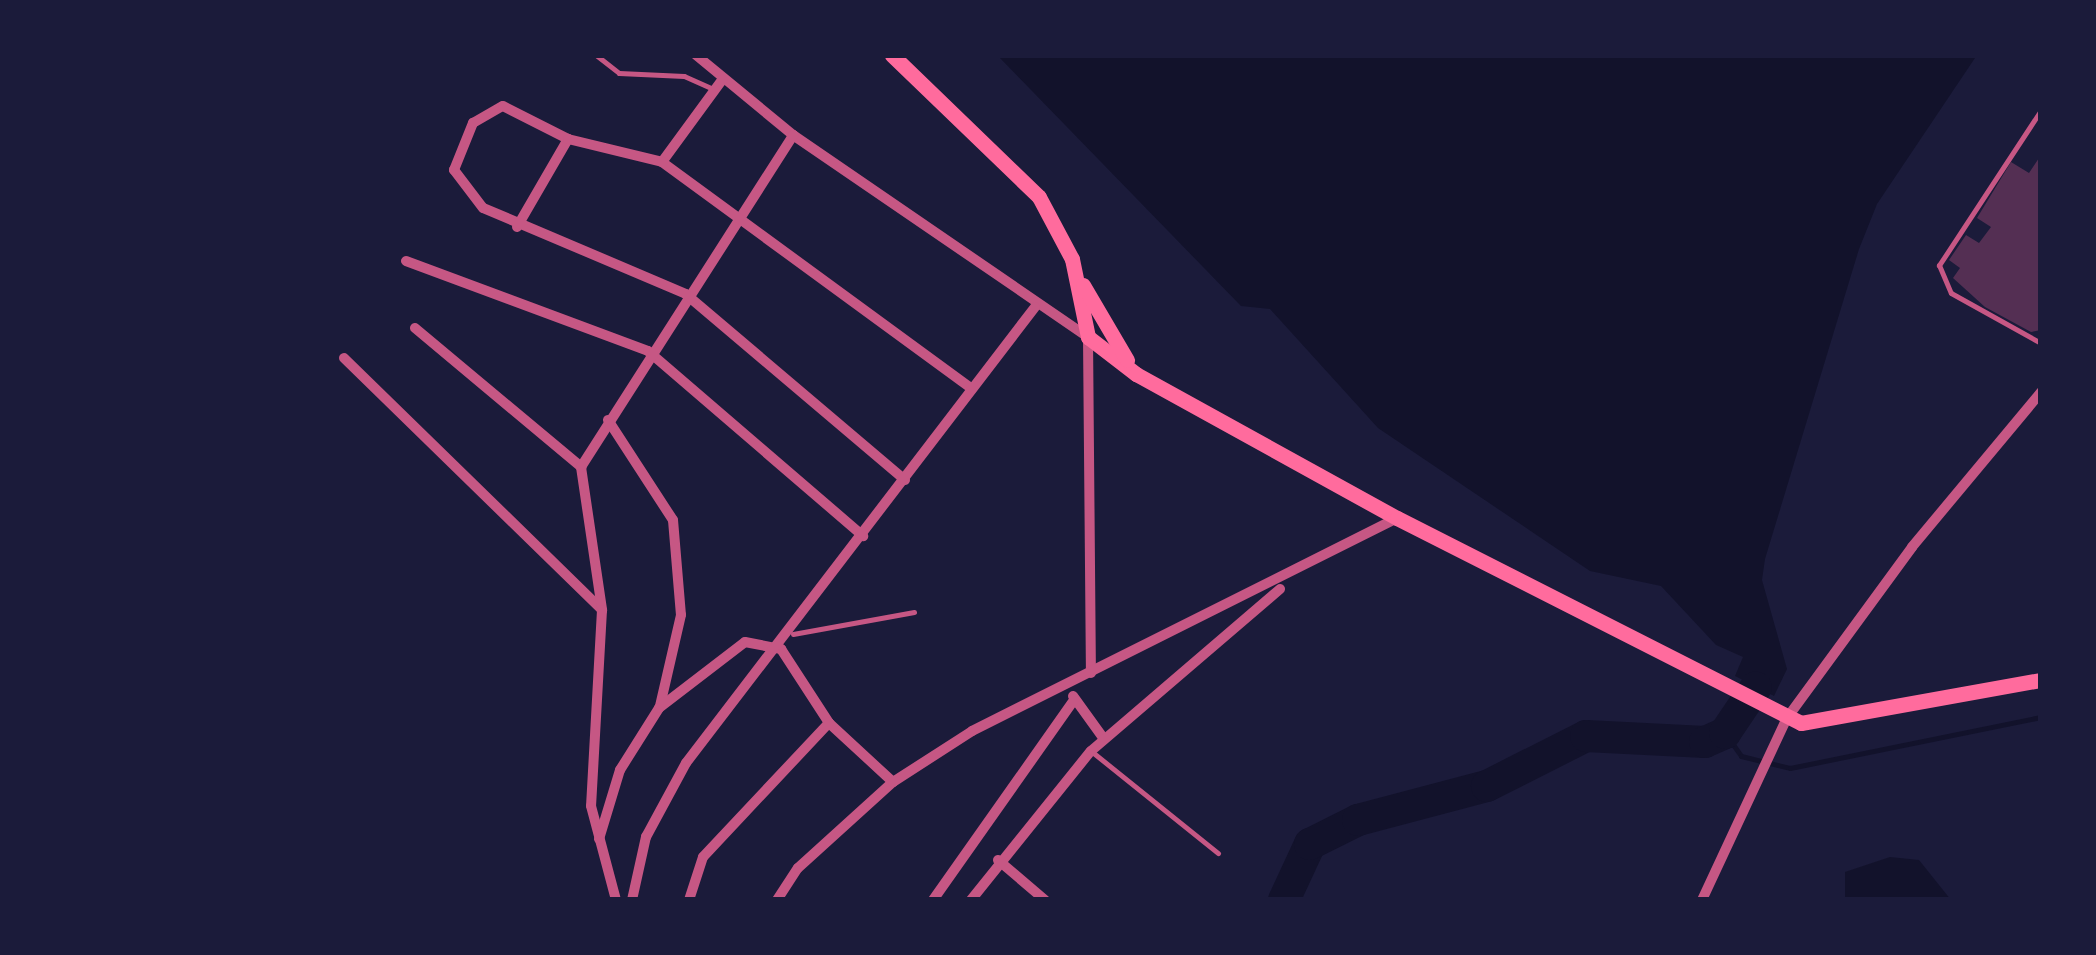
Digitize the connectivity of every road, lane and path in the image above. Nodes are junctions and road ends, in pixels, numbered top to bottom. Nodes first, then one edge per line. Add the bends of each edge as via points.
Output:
1 (596, 55) edge
2 (696, 55) edge
3 (892, 55) edge
4 (719, 85) junction
5 (2041, 110) edge
6 (793, 135) junction
7 (568, 140) junction
8 (662, 162) junction
9 (738, 218) junction
10 (517, 227) junction
11 (1072, 259) junction
12 (406, 261) dead end
13 (686, 294) junction
14 (1035, 306) junction
15 (414, 328) dead end
16 (1088, 337) junction
17 (2041, 343) edge
18 (648, 351) junction
19 (344, 358) dead end
20 (1136, 374) junction
21 (972, 388) junction
22 (2041, 392) edge
23 (608, 420) junction
24 (581, 467) junction
25 (905, 480) junction
26 (1397, 518) junction
27 (863, 536) junction
28 (1292, 579) junction
29 (602, 610) junction
30 (914, 612) dead end
31 (793, 634) junction
32 (781, 649) junction
33 (1090, 674) junction
34 (2041, 680) edge
35 (1066, 687) junction
36 (1075, 699) junction
37 (659, 708) junction
38 (1787, 718) junction
39 (829, 723) junction
40 (1104, 739) junction
41 (1091, 752) junction
42 (893, 782) junction
43 (599, 840) junction
44 (1218, 853) dead end
45 (998, 860) junction
46 (616, 900) edge
47 (632, 900) edge
48 (689, 900) edge
49 (777, 900) edge
50 (933, 900) edge
51 (971, 900) edge
52 (1045, 900) edge
53 (1702, 900) edge

1 - 4 lane via 619,73
2 - 4 street
3 - 11 main road via 1040,197
4 - 6 street
4 - 8 street
5 - 17 lane via 1939,265 1951,293
6 - 9 street
6 - 14 street
7 - 8 street
7 - 10 street
7 - 10 street via 502,106 473,123 454,170 483,208
8 - 9 street
9 - 13 street
9 - 21 street
10 - 13 street
11 - 16 main road
11 - 20 main road
12 - 18 street
13 - 18 street
13 - 25 street
14 - 16 street
14 - 21 street
15 - 24 street
16 - 20 main road
16 - 33 street
18 - 23 street
18 - 27 street
19 - 29 street
20 - 26 main road
21 - 25 street
22 - 38 street via 1912,546
23 - 24 street
23 - 37 street via 658,485 676,537 682,615
24 - 29 street
25 - 27 street
26 - 28 street
26 - 38 main road
27 - 31 street
28 - 33 street
28 - 40 street
29 - 43 street via 590,788
30 - 31 lane
31 - 32 street
32 - 37 street via 733,648
32 - 39 street
32 - 47 street via 662,801
33 - 35 street
34 - 38 main road via 1816,723
35 - 36 street
35 - 42 street
36 - 40 street
36 - 50 street
37 - 43 street via 620,770
38 - 53 street
39 - 42 street
39 - 48 street via 703,857
40 - 41 street
41 - 44 lane
41 - 45 street
42 - 49 street via 798,868
43 - 46 street
45 - 51 street
45 - 52 street

